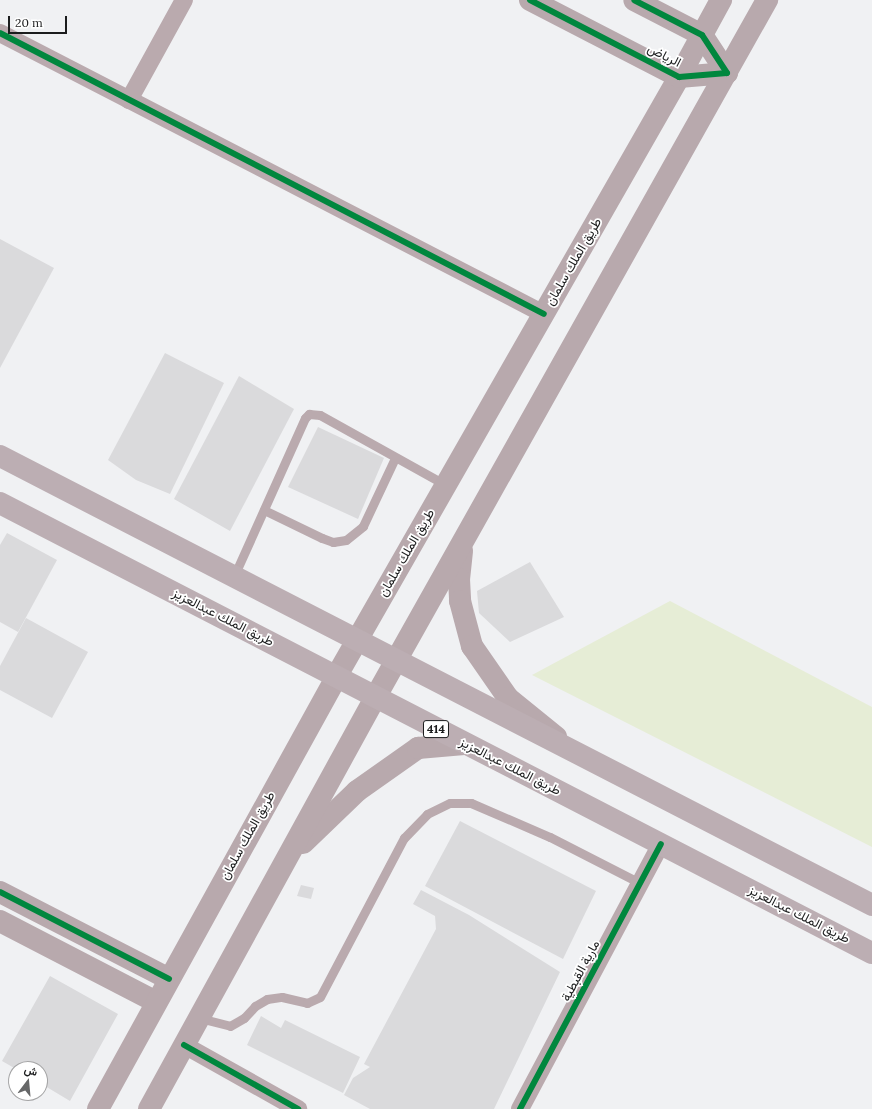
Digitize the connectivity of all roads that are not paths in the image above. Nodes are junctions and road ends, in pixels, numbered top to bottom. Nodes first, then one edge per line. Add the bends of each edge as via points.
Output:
1 (184, 0) edge
2 (530, 0) edge
3 (634, 0) edge
4 (721, 0) edge
5 (767, 0) edge
6 (0, 34) edge
7 (702, 35) junction
8 (727, 72) junction
9 (679, 77) junction
10 (129, 100) junction
11 (544, 314) junction
12 (0, 456) edge
13 (395, 458) junction
14 (446, 485) junction
15 (0, 503) edge
16 (264, 510) junction
17 (463, 543) junction
18 (234, 576) junction
19 (358, 640) junction
20 (396, 661) junction
21 (336, 677) junction
22 (375, 698) junction
23 (464, 744) junction
24 (576, 753) junction
25 (661, 844) junction
26 (286, 860) junction
27 (640, 883) junction
28 (0, 892) edge
29 (872, 905) edge
30 (0, 921) edge
31 (872, 953) edge
32 (169, 979) junction
33 (156, 1002) junction
34 (199, 1018) junction
35 (184, 1045) junction
36 (98, 1109) edge
37 (149, 1109) edge
38 (298, 1109) edge
39 (520, 1109) edge

1 - 10 street
2 - 9 main road, الرياض
3 - 7 main road
4 - 7 main road, طريق الملك سلمان
5 - 8 main road
6 - 10 street
7 - 8 main road
7 - 9 main road, طريق الملك سلمان
8 - 9 main road, الرياض
8 - 17 main road
9 - 11 main road, طريق الملك سلمان
10 - 11 street
11 - 14 main road, طريق الملك سلمان
12 - 18 highway
13 - 14 lane
13 - 16 lane via 363,526 346,540 333,542 322,538
13 - 16 lane via 320,415 309,414
14 - 19 main road, طريق الملك سلمان
15 - 21 highway, طريق الملك عبدالعزيز / 414
16 - 18 lane
17 - 20 main road
17 - 24 main road via 459,579 460,601 472,646 508,698
18 - 19 highway
19 - 20 highway
19 - 21 main road, طريق الملك سلمان
20 - 22 main road
20 - 24 highway
21 - 22 highway, طريق الملك عبدالعزيز / 414
21 - 32 main road, طريق الملك سلمان
22 - 23 highway, طريق الملك عبدالعزيز / 414
22 - 26 main road
23 - 25 highway, طريق الملك عبدالعزيز / 414
23 - 26 main road via 418,748 357,791
24 - 29 highway
25 - 27 street, مارية القبطية
25 - 31 highway, طريق الملك عبدالعزيز / 414
26 - 34 main road
27 - 34 lane via 550,837 471,803 450,803 427,814 404,838 320,997 307,1003 282,997 267,999 230,1026
27 - 39 street, مارية القبطية
28 - 32 main road
30 - 33 main road
32 - 33 main road, طريق الملك سلمان
33 - 36 main road, طريق الملك سلمان
34 - 35 main road
35 - 37 main road
35 - 38 street

